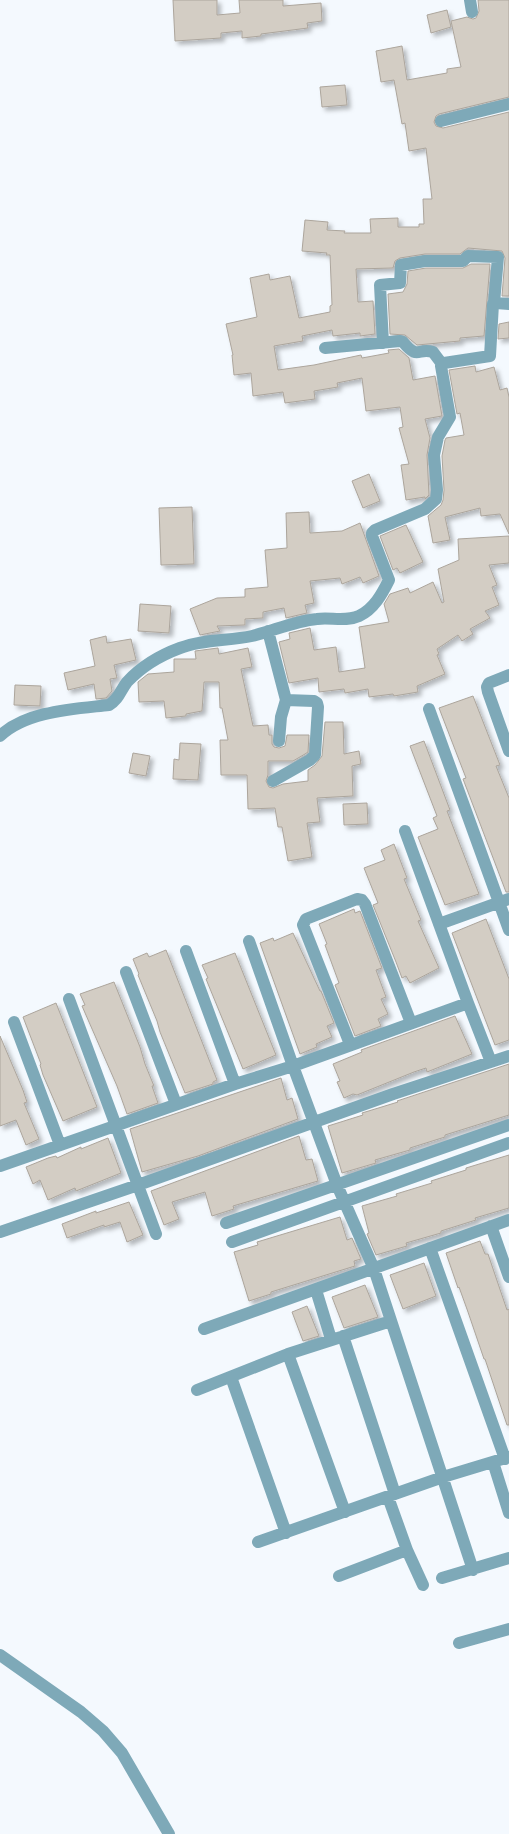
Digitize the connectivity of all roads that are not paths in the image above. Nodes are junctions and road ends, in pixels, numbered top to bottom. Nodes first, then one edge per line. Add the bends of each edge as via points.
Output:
1 (509, 104) edge
2 (441, 121) dead end
3 (494, 303) junction
4 (509, 304) edge
5 (383, 343) junction
6 (325, 348) dead end
7 (442, 364) junction
8 (268, 631) junction
9 (509, 675) edge
10 (286, 700) junction
11 (429, 709) dead end
12 (0, 736) edge
13 (279, 741) dead end
14 (509, 751) edge
15 (273, 781) dead end
16 (405, 831) dead end
17 (504, 901) edge
18 (439, 924) junction
19 (509, 930) edge
20 (249, 941) dead end
21 (186, 951) dead end
22 (126, 972) dead end
23 (69, 999) dead end
24 (468, 1004) junction
25 (14, 1022) dead end
26 (411, 1023) junction
27 (350, 1044) junction
28 (509, 1056) edge
29 (491, 1062) junction
30 (293, 1066) junction
31 (236, 1084) junction
32 (176, 1104) junction
33 (314, 1123) junction
34 (116, 1125) junction
35 (509, 1125) edge
36 (509, 1143) edge
37 (60, 1145) junction
38 (0, 1166) edge
39 (138, 1185) junction
40 (338, 1185) junction
41 (344, 1201) junction
42 (509, 1220) edge
43 (226, 1223) dead end
44 (491, 1226) junction
45 (0, 1232) edge
46 (156, 1234) dead end
47 (232, 1242) dead end
48 (430, 1248) junction
49 (374, 1269) junction
50 (509, 1277) edge
51 (316, 1290) junction
52 (391, 1321) junction
53 (204, 1329) dead end
54 (337, 1337) junction
55 (288, 1354) junction
56 (231, 1377) junction
57 (197, 1390) dead end
58 (507, 1458) edge
59 (493, 1462) junction
60 (443, 1477) junction
61 (391, 1496) junction
62 (345, 1512) junction
63 (509, 1513) edge
64 (286, 1533) junction
65 (258, 1542) dead end
66 (407, 1550) junction
67 (509, 1558) edge
68 (473, 1570) junction
69 (339, 1576) dead end
70 (442, 1578) dead end
71 (423, 1585) dead end
72 (509, 1629) edge
73 (459, 1643) dead end
74 (0, 1655) edge
75 (169, 1834) edge

1 - 2 street
3 - 4 street
3 - 5 street via 498,257 466,256 463,261 425,261 402,265 400,283 380,285
3 - 7 street via 490,356
5 - 6 street
5 - 7 street via 400,341 410,351 431,351
7 - 8 street via 440,369 450,417 438,437 434,455 436,499 425,509 372,532 389,580 383,592 374,605 357,617 316,618
8 - 10 street
8 - 12 street via 181,648 140,670 126,684 116,701 109,705 46,714 12,726
9 - 14 street via 487,686
10 - 13 street via 281,717
10 - 15 street via 317,703 316,753 310,760
11 - 17 street
16 - 18 street
17 - 18 street
17 - 19 street
18 - 24 street
20 - 30 street
21 - 31 street
22 - 32 street
23 - 34 street
24 - 26 street
24 - 29 street
25 - 37 street
26 - 27 street
26 - 27 street via 365,904 357,899 306,919 303,925
27 - 30 street
28 - 29 street
29 - 33 street
30 - 31 street
30 - 33 street
31 - 32 street
32 - 34 street
33 - 39 street
33 - 40 street
34 - 37 street
34 - 39 street
35 - 40 street
36 - 41 street
37 - 38 street
39 - 45 street
39 - 46 street
40 - 41 street
40 - 43 street
41 - 47 street
41 - 49 street
42 - 44 street
44 - 48 street
44 - 50 street
48 - 49 street
48 - 58 street
49 - 51 street
49 - 52 street
51 - 53 street
51 - 54 street
52 - 54 street
52 - 60 street
54 - 55 street
54 - 61 street
55 - 56 street
55 - 62 street
56 - 57 street
56 - 64 street
58 - 59 street
59 - 60 street
59 - 63 street
60 - 61 street
60 - 68 street
61 - 62 street
61 - 66 street
62 - 64 street
64 - 65 street
66 - 69 street
66 - 71 street
67 - 68 street
68 - 70 street
72 - 73 street
74 - 75 street via 81,1712 103,1731 122,1753

